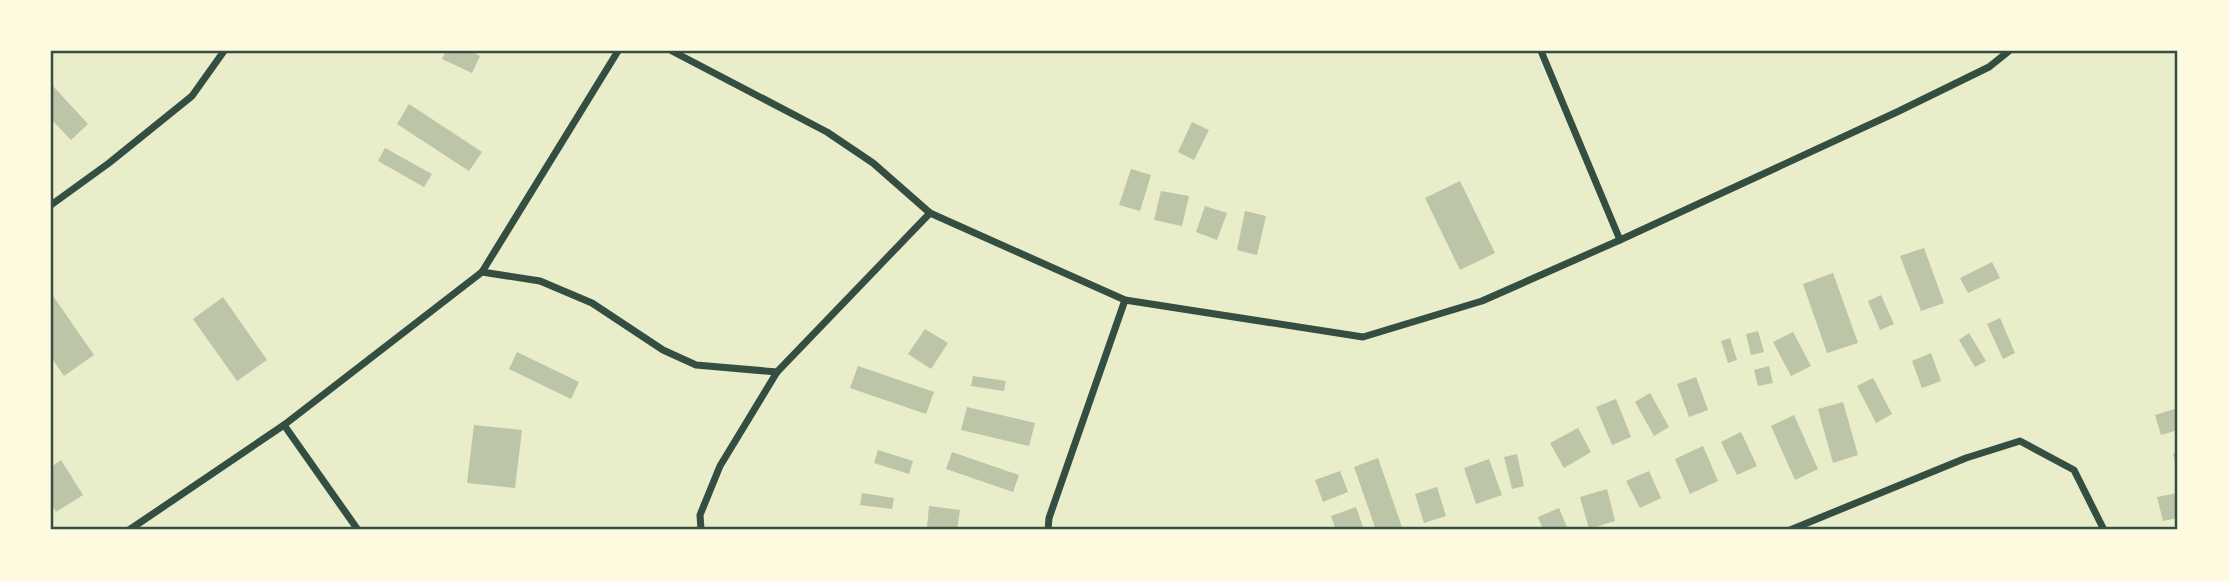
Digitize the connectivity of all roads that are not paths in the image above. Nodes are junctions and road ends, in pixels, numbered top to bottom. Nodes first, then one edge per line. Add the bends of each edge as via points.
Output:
1 (224, 51) edge
2 (618, 51) edge
3 (672, 51) edge
4 (1541, 51) edge
5 (2009, 51) edge
6 (51, 205) edge
7 (930, 213) junction
8 (1620, 240) junction
9 (482, 272) junction
10 (1125, 300) junction
11 (777, 372) junction
12 (284, 425) junction
13 (129, 530) edge
14 (358, 530) edge
15 (701, 530) edge
16 (1048, 530) edge
17 (1790, 530) edge
18 (2104, 530) edge

1 - 6 street via 192,96
2 - 9 street
3 - 7 street via 827,132 873,163
4 - 8 street
5 - 8 street via 1989,67 1898,112
7 - 10 street
7 - 11 street
8 - 10 street via 1482,301 1363,337
9 - 11 street via 540,281 592,303 663,350 696,365
9 - 12 street
10 - 16 street
11 - 15 street via 720,466 700,515
12 - 13 street
12 - 14 street
17 - 18 street via 1966,458 2020,441 2074,471

